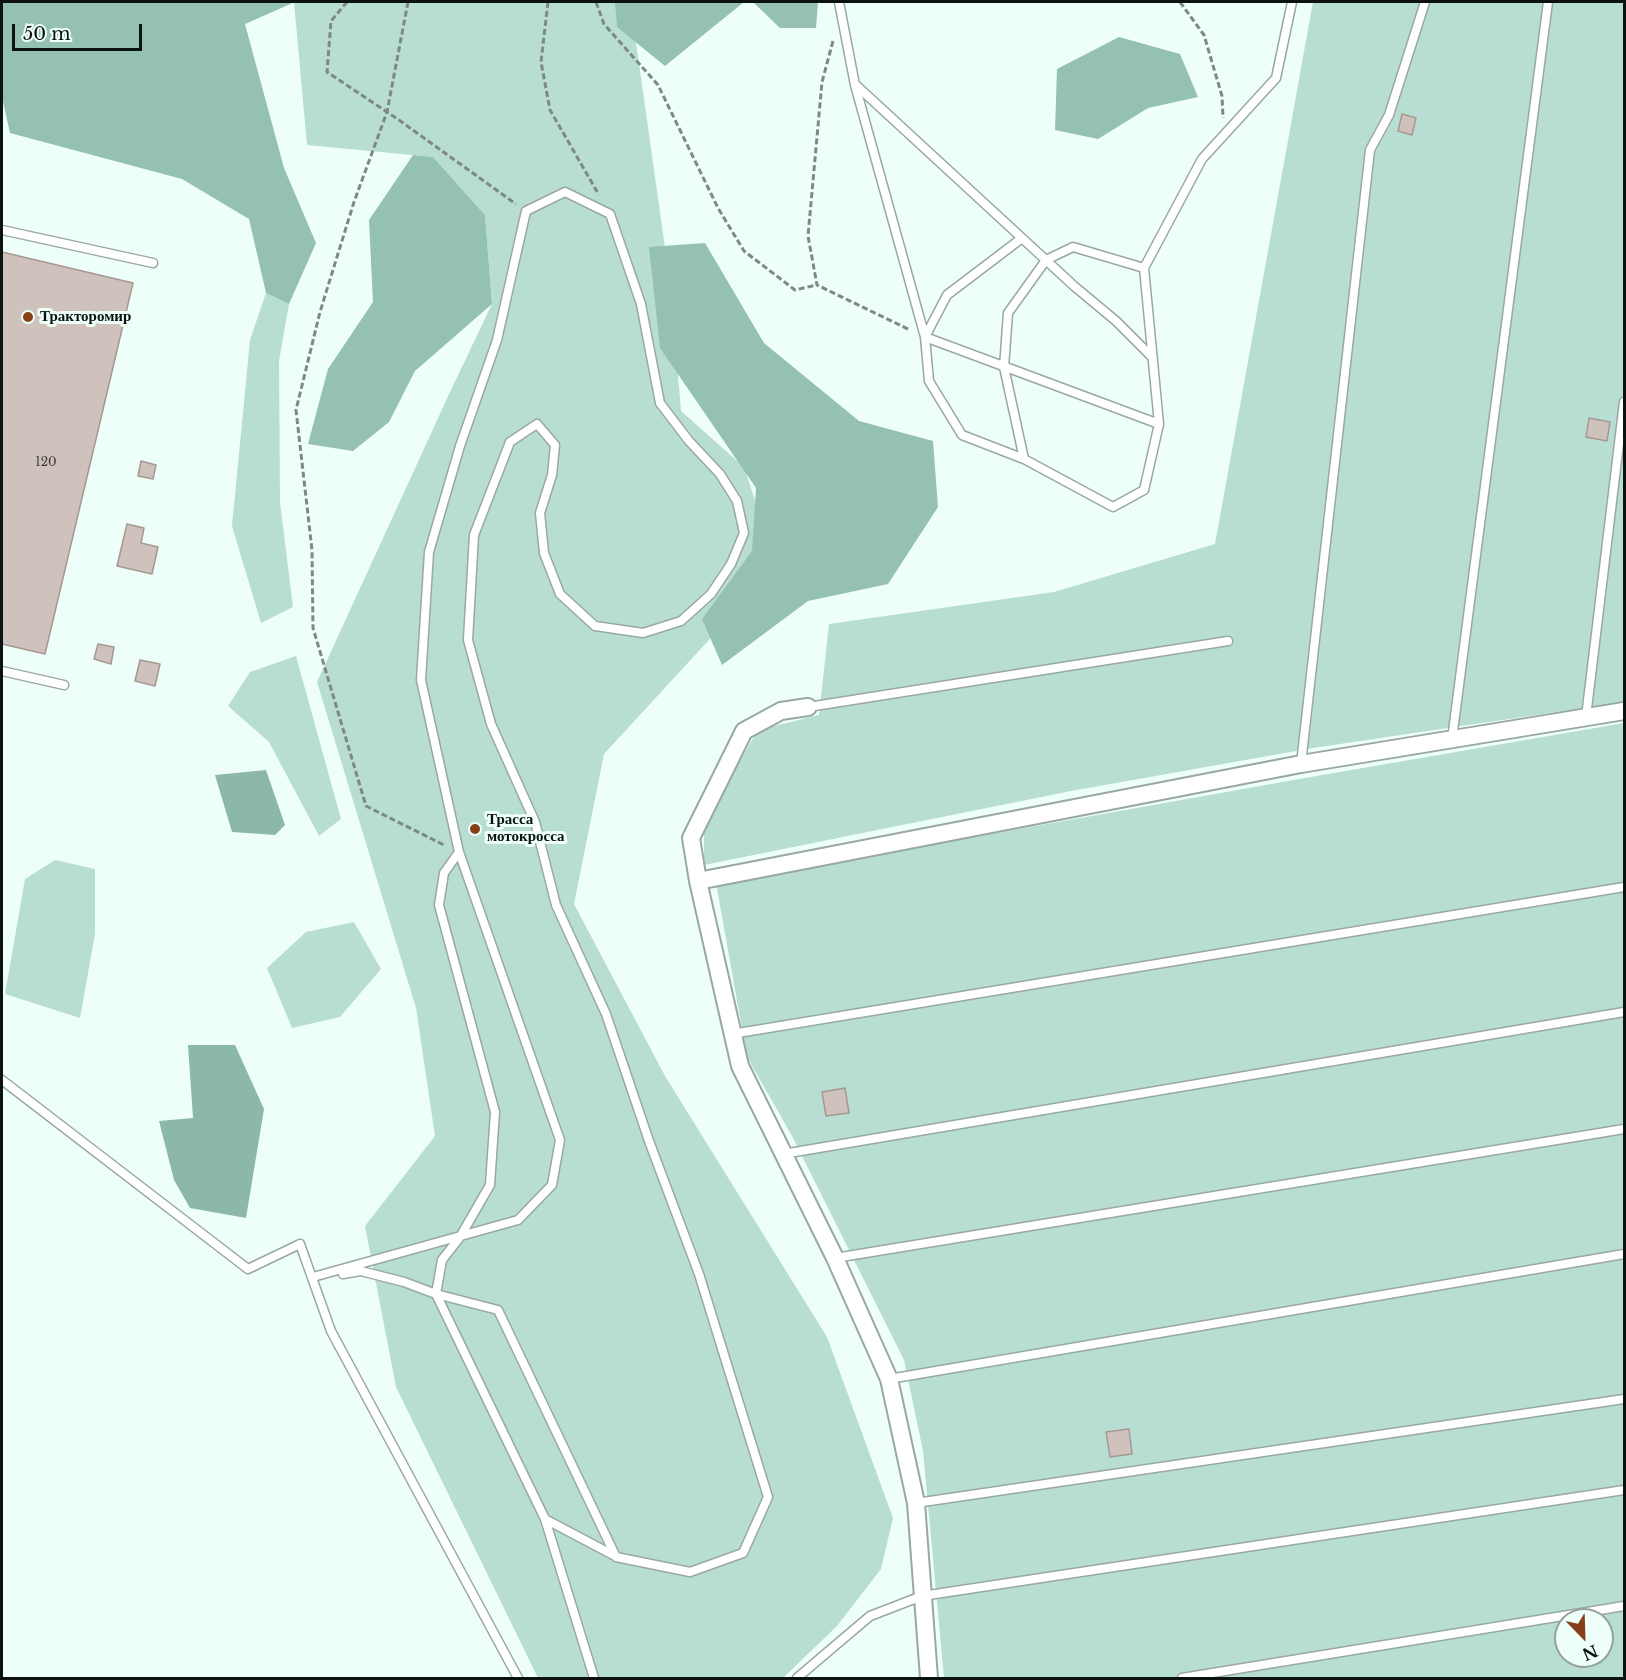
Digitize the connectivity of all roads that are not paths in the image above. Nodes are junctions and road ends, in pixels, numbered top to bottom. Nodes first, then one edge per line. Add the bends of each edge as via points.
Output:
1 (838, 2) edge
2 (1292, 2) edge
3 (1425, 2) edge
4 (1548, 2) edge
5 (855, 85) junction
6 (2, 230) edge
7 (1022, 238) junction
8 (1046, 260) junction
9 (153, 263) dead end
10 (1144, 268) junction
11 (925, 338) junction
12 (1153, 357) junction
13 (1004, 367) junction
14 (1624, 402) edge
15 (1159, 424) junction
16 (1024, 459) junction
17 (1228, 641) dead end
18 (2, 671) edge
19 (64, 685) dead end
20 (808, 707) joint
21 (1624, 711) edge
22 (1586, 717) junction
23 (1452, 739) junction
24 (1301, 764) junction
25 (459, 852) junction
26 (698, 881) junction
27 (1624, 887) edge
28 (1624, 1012) edge
29 (732, 1034) junction
30 (2, 1080) edge
31 (1624, 1129) edge
32 (783, 1154) junction
33 (460, 1237) junction
34 (1624, 1254) edge
35 (836, 1258) junction
36 (313, 1277) junction
37 (436, 1294) junction
38 (889, 1379) junction
39 (1624, 1399) edge
40 (1624, 1490) edge
41 (916, 1503) junction
42 (545, 1519) junction
43 (616, 1557) junction
44 (922, 1596) junction
45 (1624, 1606) edge
46 (518, 1678) edge
47 (594, 1678) edge
48 (797, 1678) edge
49 (929, 1678) edge
50 (1182, 1678) edge

1 - 5 lane
2 - 10 lane via 1276,78 1202,159
3 - 24 lane via 1389,115 1370,150
4 - 23 lane
5 - 7 lane
5 - 11 lane
6 - 9 lane
7 - 8 lane
7 - 11 lane via 947,295
8 - 10 lane via 1073,247
8 - 12 lane
8 - 13 lane via 1008,313
10 - 12 lane
11 - 13 lane
11 - 16 lane via 929,381 962,435
12 - 15 lane
13 - 15 lane
13 - 16 lane
14 - 22 lane
15 - 16 lane via 1144,490 1113,507
17 - 20 lane
18 - 19 lane
20 - 26 street via 782,711 744,732 691,838
21 - 22 street
22 - 23 street
23 - 24 street
24 - 26 street
25 - 33 lane via 444,873 439,905 495,1112 490,1185
25 - 33 lane via 560,1140 552,1185 518,1220
25 - 43 lane via 421,680 429,552 497,340 526,211 565,192 610,214 641,304 660,403 738,501 744,534 731,564 711,594 681,621 643,633 595,626 560,594 544,553 540,513 552,475 555,445 537,424 510,442 474,535 468,640 491,724 535,822 556,905 606,1014 699,1274 768,1497 743,1553 690,1572
26 - 29 street
27 - 29 lane
28 - 32 lane
29 - 32 street via 740,1066
30 - 36 lane via 248,1269 300,1244
31 - 35 lane
32 - 35 street
33 - 36 lane
33 - 37 lane via 442,1260
34 - 38 lane
35 - 38 street
36 - 37 lane via 361,1271
36 - 46 lane via 331,1331
37 - 42 lane
37 - 43 lane via 498,1310
38 - 41 street
39 - 41 lane
40 - 44 lane
41 - 44 street
42 - 43 lane
42 - 47 lane
44 - 48 lane via 870,1616
44 - 49 street
45 - 50 lane

